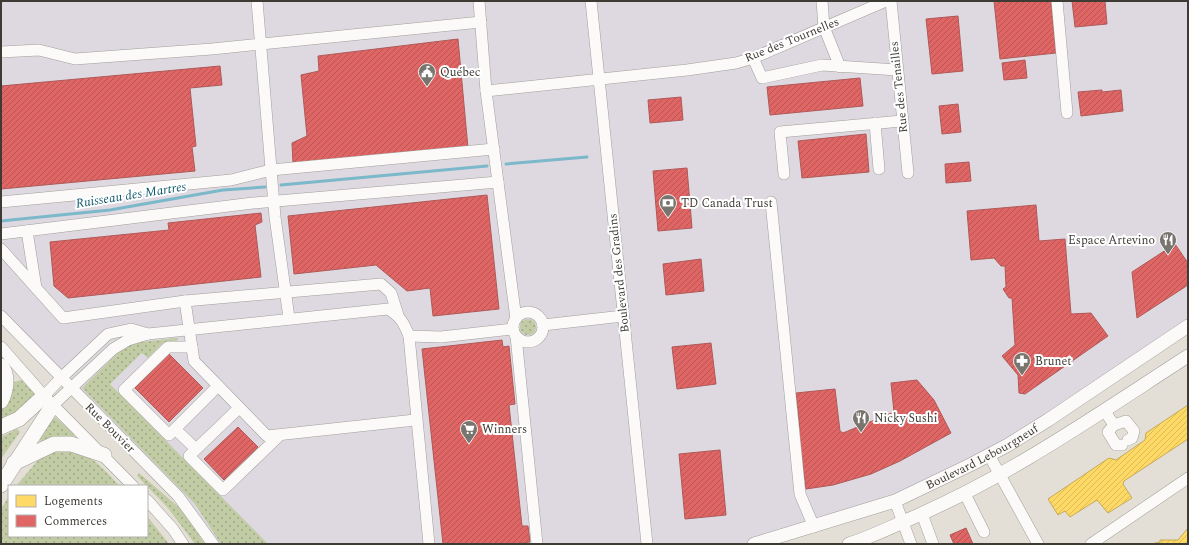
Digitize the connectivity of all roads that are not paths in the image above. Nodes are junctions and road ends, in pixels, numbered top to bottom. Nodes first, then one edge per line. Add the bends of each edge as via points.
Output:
1 (257, 1) edge
2 (479, 1) edge
3 (591, 1) edge
4 (822, 1) edge
5 (886, 1) edge
6 (891, 1) edge
7 (1057, 1) edge
8 (481, 22) junction
9 (824, 27) junction
10 (261, 44) junction
11 (1, 52) edge
12 (753, 58) junction
13 (840, 67) junction
14 (897, 70) junction
15 (600, 78) junction
16 (486, 91) junction
17 (1067, 113) dead end
18 (902, 121) junction
19 (875, 123) junction
20 (494, 149) junction
21 (879, 169) dead end
22 (271, 170) junction
23 (908, 173) dead end
24 (784, 174) dead end
25 (498, 182) junction
26 (274, 201) junction
27 (1, 202) edge
28 (771, 202) dead end
29 (28, 230) junction
30 (1, 234) edge
31 (1, 250) edge
32 (36, 288) junction
33 (285, 293) junction
34 (186, 301) junction
35 (398, 315) junction
36 (1, 316) edge
37 (623, 316) junction
38 (289, 318) junction
39 (543, 325) junction
40 (1188, 326) edge
41 (515, 328) junction
42 (189, 329) junction
43 (148, 334) junction
44 (408, 336) junction
45 (1, 347) edge
46 (192, 347) junction
47 (1188, 356) edge
48 (1, 366) edge
49 (61, 378) junction
50 (218, 386) junction
51 (70, 387) junction
52 (49, 400) junction
53 (1, 401) edge
54 (239, 408) junction
55 (1104, 410) junction
56 (415, 420) junction
57 (1114, 425) junction
58 (1, 427) edge
59 (175, 429) junction
60 (280, 435) junction
61 (196, 450) junction
62 (104, 455) junction
63 (989, 455) junction
64 (14, 463) junction
65 (1000, 475) junction
66 (1188, 478) edge
67 (1, 485) edge
68 (133, 485) edge
69 (965, 494) junction
70 (148, 501) edge
71 (894, 501) junction
72 (922, 514) junction
73 (903, 522) junction
74 (814, 527) junction
75 (984, 532) dead end
76 (183, 544) edge
77 (213, 544) edge
78 (429, 544) edge
79 (537, 544) edge
80 (647, 544) edge
81 (754, 544) edge
82 (849, 544) edge
83 (911, 544) edge
84 (933, 544) edge
85 (1038, 544) edge
86 (1091, 544) edge

1 - 10 street
2 - 8 street
3 - 15 street, Boulevard des Gradins
4 - 9 street
5 - 9 street, Rue des Tournelles
6 - 14 street, Rue des Tenailles
7 - 17 street
8 - 10 street
8 - 16 street
9 - 12 street, Rue des Tournelles
9 - 13 street
10 - 11 street via 74,60 39,50
10 - 22 street
12 - 13 street via 762,78 822,66
12 - 15 street, Rue des Tournelles via 717,66
13 - 14 street
14 - 18 street, Rue des Tenailles
15 - 16 street, Rue des Tournelles
15 - 37 street, Boulevard des Gradins
16 - 20 street
18 - 19 street
18 - 23 street, Rue des Tenailles
19 - 21 street
19 - 24 street via 780,132
20 - 22 street
20 - 25 street
22 - 26 street
22 - 27 street via 231,180
25 - 26 street
25 - 41 street
26 - 29 street
26 - 33 street
28 - 74 street via 800,494
29 - 30 street
29 - 32 street
31 - 32 street
32 - 34 street via 63,318
33 - 34 street
33 - 35 street via 381,284 391,293
33 - 38 street
34 - 42 street
35 - 38 street via 388,309
35 - 44 street via 404,322
36 - 49 street, Rue Bouvier
37 - 39 street
37 - 80 street, Boulevard des Gradins
38 - 42 street
39 - 41 street via 540,318 530,312 524,313
39 - 41 street via 541,336 532,342 522,341
40 - 63 main road, Boulevard Lebourgneuf via 1048,420
41 - 44 street via 441,337
41 - 79 street
42 - 43 street
42 - 46 street
43 - 49 street via 131,329 108,334
43 - 51 street via 128,340 112,349
44 - 56 street
45 - 52 street, Rue Bouvier
46 - 50 street via 194,361
46 - 59 street via 168,347 124,390 169,435
47 - 55 main road, Boulevard Lebourgneuf
48 - 53 highway via 6,386
49 - 51 street, Rue Bouvier
49 - 52 street
50 - 54 street
50 - 59 street
51 - 52 street
51 - 77 street, Rue Bouvier via 178,496
52 - 58 highway
52 - 62 street, Rue Bouvier
52 - 64 highway
54 - 60 street via 266,436
54 - 61 street
55 - 57 street
55 - 65 main road, Boulevard Lebourgneuf
56 - 60 street
56 - 78 street
57 - 57 street via 1126,421 1134,431 1132,438 1116,444 1108,432
59 - 61 street
60 - 61 street via 223,490 189,456
62 - 64 highway via 71,444 54,444
62 - 68 street, Rue Bouvier
63 - 65 street
63 - 71 main road, Boulevard Lebourgneuf
64 - 67 highway
65 - 69 main road, Boulevard Lebourgneuf
65 - 85 street
66 - 86 street
69 - 72 main road, Boulevard Lebourgneuf
69 - 75 street
70 - 76 street
71 - 73 street
71 - 74 main road, Boulevard Lebourgneuf
72 - 73 main road, Boulevard Lebourgneuf
72 - 84 street
73 - 82 main road, Boulevard Lebourgneuf
73 - 83 street
74 - 81 main road, Boulevard Lebourgneuf

